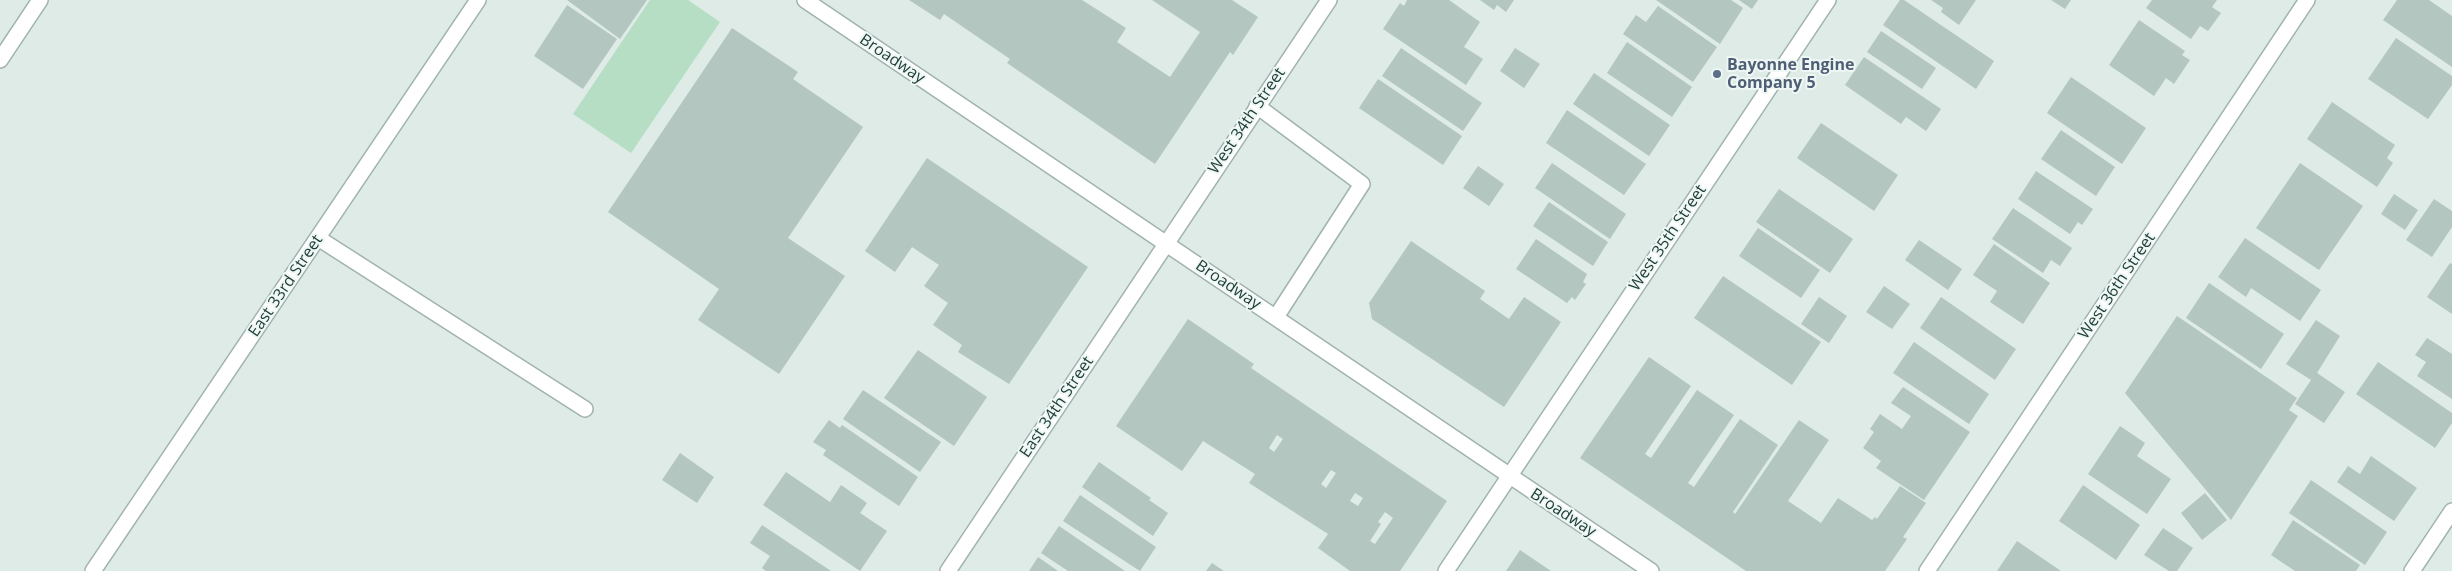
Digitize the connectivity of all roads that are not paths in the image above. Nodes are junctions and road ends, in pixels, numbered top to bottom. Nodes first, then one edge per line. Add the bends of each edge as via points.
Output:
1 (40, 0) edge
2 (478, 0) edge
3 (805, 0) edge
4 (1329, 0) edge
5 (1828, 0) edge
6 (2307, 0) edge
7 (0, 60) edge
8 (1257, 106) junction
9 (318, 238) junction
10 (1167, 243) junction
11 (1276, 317) junction
12 (585, 409) dead end
13 (1508, 477) junction
14 (2452, 511) edge
15 (93, 571) edge
16 (948, 571) edge
17 (1446, 571) edge
18 (1650, 571) edge
19 (1927, 571) edge
20 (2412, 571) edge

1 - 7 street
2 - 9 street, East 33rd Street
3 - 10 street, Broadway
4 - 8 street, West 34th Street
5 - 13 street, West 35th Street
6 - 19 street, West 36th Street
8 - 10 street, West 34th Street
8 - 11 street via 1362,184
9 - 12 street
9 - 15 street, East 33rd Street
10 - 11 street, Broadway
10 - 16 street, East 34th Street
11 - 13 street, Broadway
13 - 17 street, West 35th Street
13 - 18 street, Broadway
14 - 20 street

